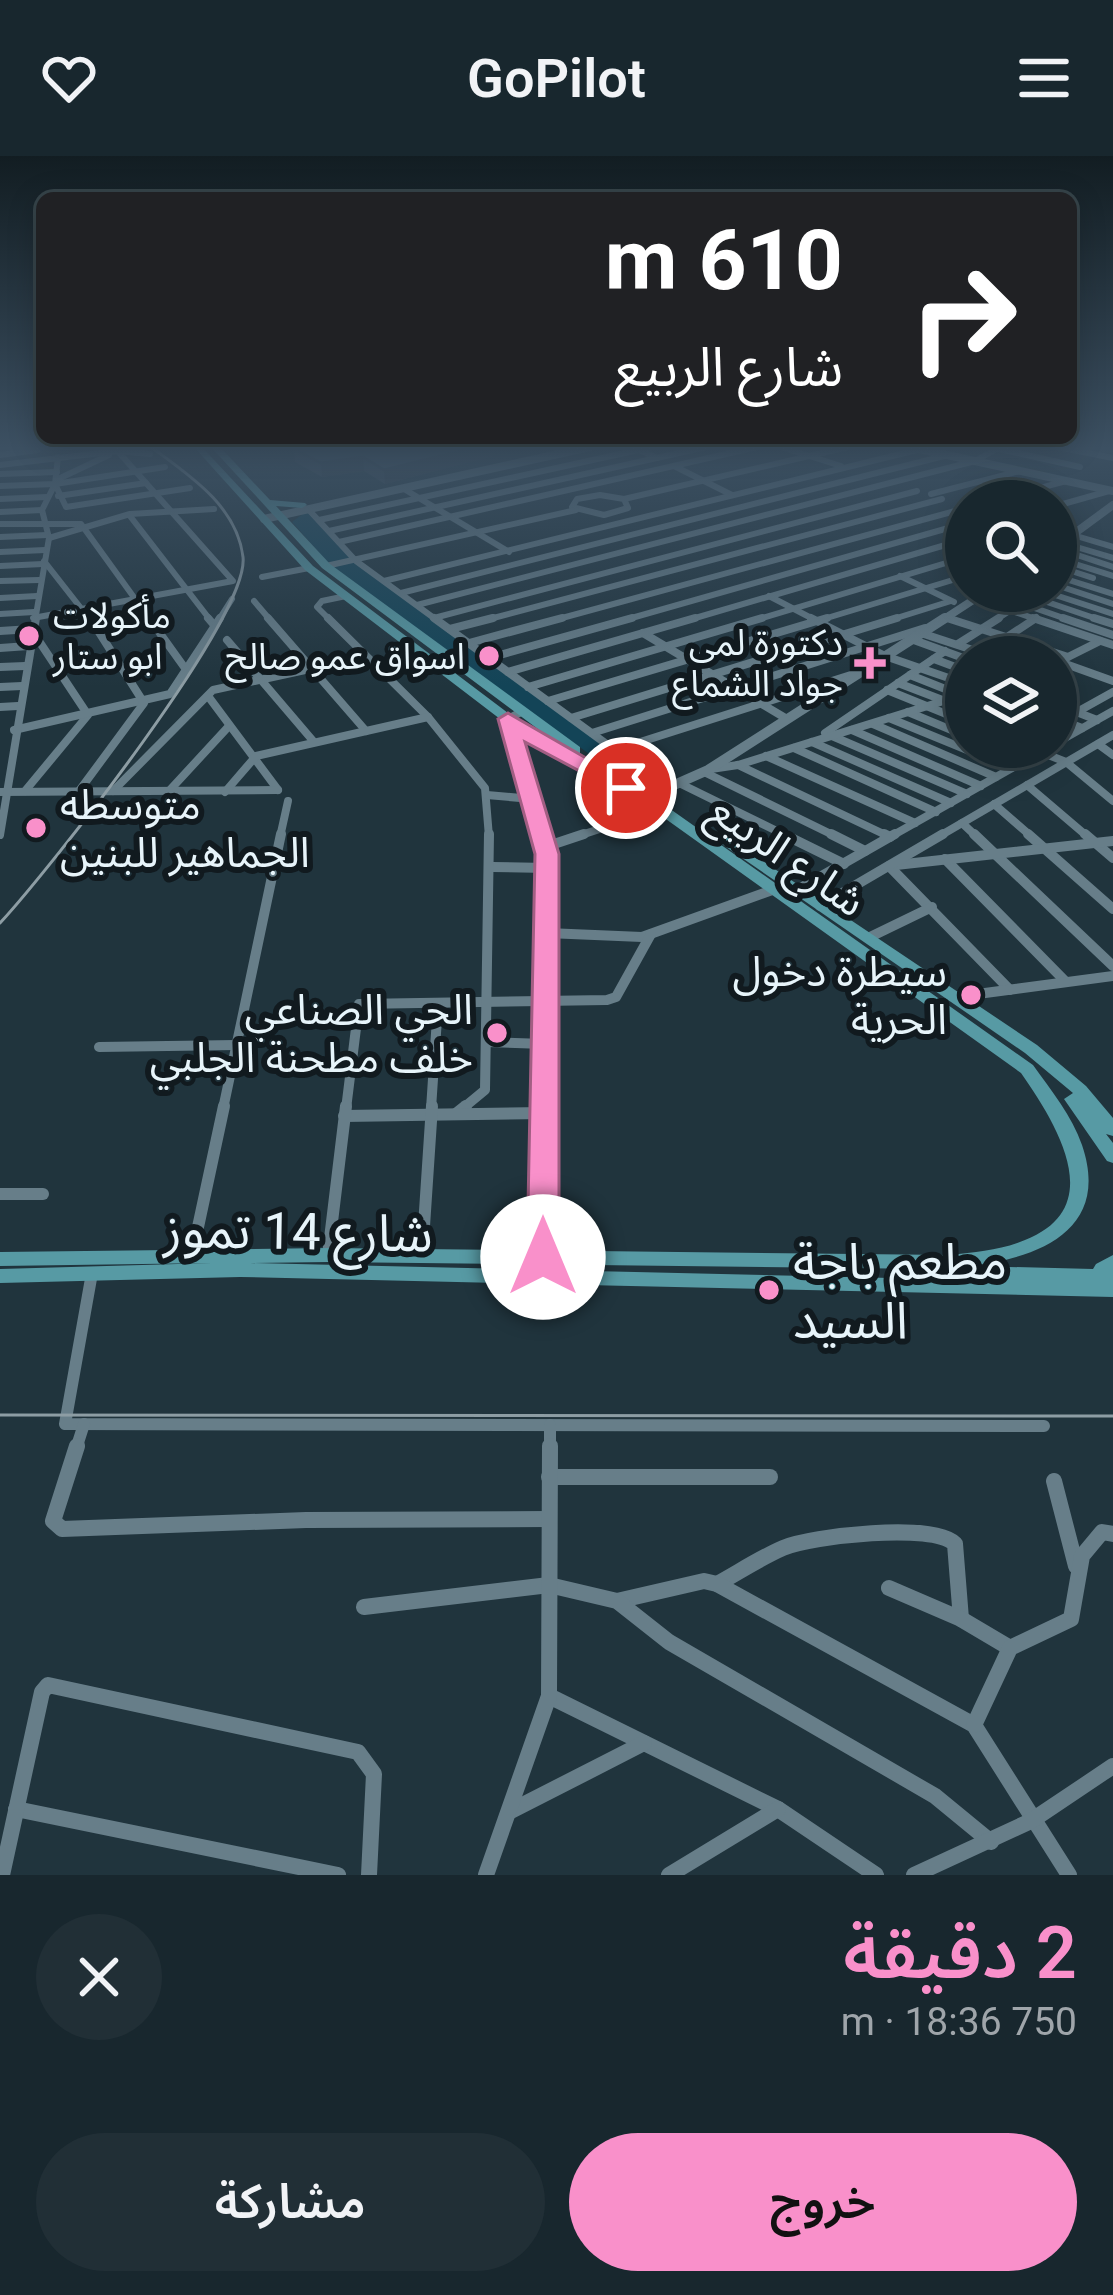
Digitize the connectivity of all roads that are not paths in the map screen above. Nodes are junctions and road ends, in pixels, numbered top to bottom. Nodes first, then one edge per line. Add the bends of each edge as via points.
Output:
1 (44, 527) edge
2 (73, 527) edge
3 (83, 527) edge
4 (139, 527) edge
5 (185, 527) edge
6 (271, 527) edge
7 (292, 527) edge
8 (326, 527) edge
9 (346, 527) edge
10 (405, 527) edge
11 (468, 527) edge
12 (502, 527) edge
13 (605, 527) edge
14 (635, 527) edge
15 (662, 527) edge
16 (720, 527) edge
17 (775, 527) edge
18 (800, 527) edge
19 (834, 527) edge
20 (894, 527) edge
21 (945, 529) edge
22 (329, 531) junction
23 (644, 532) junction
24 (477, 533) junction
25 (812, 533) junction
26 (0, 537) edge
27 (48, 537) junction
28 (339, 542) junction
29 (664, 542) junction
30 (1077, 542) edge
31 (1113, 543) edge
32 (834, 544) junction
33 (945, 545) edge
34 (1077, 549) edge
35 (507, 551) junction
36 (0, 552) edge
37 (683, 552) junction
38 (856, 554) junction
39 (44, 558) junction
40 (356, 561) junction
41 (525, 562) junction
42 (704, 562) junction
43 (945, 563) edge
44 (1077, 564) edge
45 (878, 565) junction
46 (0, 566) edge
47 (326, 566) junction
48 (309, 568) junction
49 (1111, 568) edge
50 (1077, 571) edge
51 (543, 572) junction
52 (725, 573) junction
53 (901, 576) junction
54 (262, 577) dead end
55 (1093, 578) junction
56 (39, 580) junction
57 (0, 581) edge
58 (384, 581) junction
59 (945, 582) edge
60 (1077, 583) edge
61 (562, 584) junction
62 (1081, 584) junction
63 (747, 585) junction
64 (925, 588) junction
65 (1077, 589) edge
66 (187, 590) junction
67 (1111, 592) edge
68 (400, 593) junction
69 (580, 595) junction
70 (37, 596) junction
71 (346, 596) junction
72 (769, 596) junction
73 (945, 597) edge
74 (0, 598) edge
75 (136, 599) junction
76 (232, 599) dead end
77 (254, 601) dead end
78 (1077, 602) edge
79 (1113, 604) edge
80 (417, 605) junction
81 (945, 606) edge
82 (601, 608) junction
83 (793, 608) junction
84 (84, 609) junction
85 (948, 612) edge
86 (1009, 612) edge
87 (1018, 612) edge
88 (1042, 612) edge
89 (1077, 612) edge
90 (0, 614) edge
91 (1113, 614) edge
92 (434, 617) junction
93 (1036, 618) junction
94 (32, 620) junction
95 (622, 620) junction
96 (816, 621) junction
97 (939, 621) junction
98 (1113, 624) edge
99 (214, 625) junction
100 (981, 628) junction
101 (450, 629) junction
102 (0, 631) edge
103 (644, 633) junction
104 (842, 634) junction
105 (1113, 634) edge
106 (916, 636) junction
107 (970, 636) edge
108 (1005, 636) edge
109 (1009, 636) edge
110 (227, 640) dead end
111 (1100, 641) junction
112 (945, 642) edge
113 (470, 644) junction
114 (1113, 645) edge
115 (28, 646) junction
116 (665, 646) junction
117 (866, 646) junction
118 (0, 648) edge
119 (945, 651) joint
120 (1077, 653) edge
121 (885, 656) junction
122 (364, 657) junction
123 (489, 658) junction
124 (687, 659) junction
125 (934, 659) junction
126 (945, 663) edge
127 (25, 666) junction
128 (0, 667) edge
129 (1077, 667) edge
130 (312, 668) junction
131 (922, 668) junction
132 (187, 671) junction
133 (508, 672) junction
134 (858, 673) junction
135 (712, 674) junction
136 (910, 675) junction
137 (945, 676) edge
138 (260, 678) junction
139 (1113, 681) edge
140 (898, 683) junction
141 (22, 686) junction
142 (0, 687) edge
143 (528, 687) junction
144 (735, 688) junction
145 (945, 688) edge
146 (887, 690) junction
147 (1113, 692) edge
148 (208, 696) junction
149 (944, 700) joint
150 (548, 701) junction
151 (144, 703) junction
152 (761, 704) junction
153 (18, 706) junction
154 (927, 706) junction
155 (0, 707) edge
156 (1113, 711) edge
157 (521, 712) junction
158 (908, 712) junction
159 (1077, 712) joint
160 (945, 713) edge
161 (88, 715) junction
162 (428, 717) junction
163 (571, 718) junction
164 (889, 718) junction
165 (508, 719) junction
166 (787, 719) junction
167 (1097, 720) junction
168 (872, 723) junction
169 (229, 726) junction
170 (1077, 726) edge
171 (945, 727) edge
172 (1082, 728) junction
173 (852, 730) junction
174 (1077, 730) edge
175 (366, 731) junction
176 (14, 732) junction
177 (592, 733) junction
178 (0, 735) edge
179 (1113, 735) edge
180 (832, 736) junction
181 (314, 742) junction
182 (812, 742) junction
183 (1098, 744) junction
184 (928, 747) junction
185 (794, 748) junction
186 (616, 751) junction
187 (945, 754) edge
188 (1113, 755) edge
189 (256, 756) junction
190 (766, 756) junction
191 (912, 756) junction
192 (1077, 756) edge
193 (590, 758) junction
194 (4, 764) edge
195 (898, 764) junction
196 (737, 765) junction
197 (945, 766) edge
198 (941, 768) junction
199 (976, 768) edge
200 (1057, 768) edge
201 (1072, 768) edge
202 (1011, 769) joint
203 (706, 771) junction
204 (927, 777) junction
205 (997, 777) junction
206 (681, 784) junction
207 (1027, 785) junction
208 (981, 786) junction
209 (25, 791) junction
210 (80, 791) junction
211 (113, 791) junction
212 (169, 791) junction
213 (2, 792) edge
214 (225, 792) junction
215 (967, 794) junction
216 (487, 795) junction
217 (532, 799) junction
218 (288, 801) dead end
219 (658, 801) junction
220 (1113, 801) edge
221 (951, 803) junction
222 (994, 804) junction
223 (935, 812) junction
224 (915, 823) junction
225 (962, 823) junction
226 (1, 825) edge
227 (0, 836) edge
228 (890, 837) junction
229 (1113, 841) edge
230 (1094, 843) junction
231 (545, 847) junction
232 (1046, 848) junction
233 (866, 851) junction
234 (992, 854) junction
235 (1113, 858) edge
236 (944, 860) junction
237 (844, 864) junction
238 (889, 866) junction
239 (492, 867) junction
240 (548, 868) junction
241 (775, 890) junction
242 (797, 890) junction
243 (820, 906) junction
244 (932, 907) junction
245 (1113, 909) edge
246 (547, 933) junction
247 (651, 934) junction
248 (873, 942) junction
249 (1113, 965) edge
250 (1113, 976) edge
251 (1066, 982) junction
252 (1010, 990) junction
253 (955, 997) junction
254 (544, 1001) junction
255 (488, 1002) junction
256 (438, 1003) junction
257 (487, 1042) junction
258 (544, 1044) junction
259 (236, 1045) junction
260 (99, 1047) dead end
261 (544, 1113) junction
262 (455, 1114) junction
263 (431, 1115) junction
264 (344, 1116) junction
265 (1107, 1149) edge
266 (1107, 1178) dead end
267 (0, 1194) edge
268 (43, 1194) dead end
269 (192, 1255) junction
270 (328, 1255) junction
271 (422, 1256) junction
272 (450, 1257) junction
273 (543, 1257) junction
274 (0, 1258) edge
275 (1110, 1269) edge
276 (92, 1273) junction
277 (882, 1273) junction
278 (0, 1276) edge
279 (1075, 1283) dead end
280 (1046, 1287) junction
281 (1113, 1290) edge
282 (85, 1424) junction
283 (550, 1425) junction
284 (1044, 1426) dead end
285 (549, 1477) junction
286 (770, 1477) dead end
287 (1054, 1481) dead end
288 (549, 1520) junction
289 (1113, 1534) edge
290 (1076, 1566) junction
291 (717, 1584) junction
292 (549, 1585) junction
293 (889, 1588) dead end
294 (617, 1600) junction
295 (364, 1607) dead end
296 (961, 1618) junction
297 (1010, 1648) junction
298 (549, 1696) junction
299 (974, 1725) junction
300 (644, 1743) junction
301 (1113, 1766) edge
302 (16, 1809) junction
303 (778, 1809) junction
304 (511, 1810) junction
305 (1031, 1821) junction
306 (991, 1842) junction
307 (2, 1875) edge
308 (338, 1875) edge
309 (369, 1875) edge
310 (485, 1875) edge
311 (669, 1875) edge
312 (876, 1875) edge
313 (914, 1875) edge
314 (1069, 1875) edge

1 - 27 street
2 - 27 street
3 - 75 street
4 - 66 street
5 - 66 street via 233,581
6 - 48 main road, شارع الربيع
7 - 47 main road, شارع الربيع
8 - 22 street
9 - 22 street
10 - 28 street
11 - 24 street
12 - 24 street
13 - 35 street
14 - 23 street
15 - 23 street
16 - 29 street
17 - 37 street
18 - 25 street
19 - 25 street
20 - 32 street
21 - 38 street
22 - 28 street
23 - 29 street
23 - 41 street
24 - 35 street
24 - 40 street
25 - 32 street
25 - 42 street
26 - 27 street
27 - 39 street
28 - 40 street
29 - 37 street
29 - 51 street
30 - 31 street
32 - 38 street
32 - 52 street
33 - 45 street
34 - 49 street
35 - 41 street
35 - 58 street
36 - 39 street
37 - 42 street
37 - 61 street
38 - 45 street
38 - 63 street
39 - 46 street
39 - 56 street
39 - 84 street
40 - 47 street
40 - 58 street
41 - 51 street
41 - 68 street
42 - 52 street
42 - 69 street
43 - 53 street
44 - 49 street
45 - 53 street
45 - 72 street
47 - 157 main road, شارع الربيع
48 - 54 street
48 - 71 main road, شارع الربيع
49 - 55 street
50 - 55 street
51 - 61 street
51 - 80 street
52 - 63 street
52 - 82 street
53 - 64 street
53 - 83 street
55 - 62 street
56 - 57 street
56 - 70 street
58 - 68 street
59 - 64 street
60 - 62 street
61 - 69 street
61 - 92 street
62 - 67 street
63 - 72 street
63 - 95 street
64 - 73 street
64 - 96 street
65 - 79 street
66 - 75 street
66 - 99 street
68 - 80 street
69 - 82 street
69 - 101 street
70 - 74 street
70 - 94 street
71 - 122 street via 317,607
71 - 165 main road, شارع الربيع
72 - 83 street
72 - 103 street
75 - 84 street
75 - 132 street
76 - 99 street
77 - 130 street
78 - 91 street
80 - 92 street
81 - 104 street
82 - 95 street
82 - 113 street
83 - 96 street
83 - 116 street
84 - 94 street
84 - 151 street
85 - 97 street
86 - 100 street
87 - 93 street
88 - 105 street
89 - 98 street
90 - 94 street
92 - 101 street
93 - 109 street
93 - 111 street
94 - 102 street
94 - 115 street
94 - 161 street
95 - 103 street
95 - 123 street
96 - 104 street
96 - 124 street
97 - 100 street
97 - 106 street
97 - 117 street
99 - 132 street
100 - 107 street
100 - 108 street
101 - 113 street
103 - 116 street
103 - 133 street
104 - 117 street
104 - 135 street
105 - 111 street
106 - 112 street
106 - 119 street
106 - 121 street
110 - 138 street
111 - 114 street
111 - 120 street
113 - 123 street
115 - 118 street
115 - 127 street
116 - 124 street
116 - 143 street
117 - 121 street
117 - 144 street
119 - 125 street
121 - 131 street
121 - 134 street
122 - 130 street
122 - 162 street
123 - 133 street
124 - 135 street
124 - 150 street
125 - 126 street
125 - 131 street
127 - 128 street
127 - 141 street
129 - 139 street
130 - 138 street
130 - 175 street
131 - 136 street
131 - 137 street
132 - 151 street via 170,694
133 - 143 street
134 - 152 street
134 - 166 street
135 - 144 street
135 - 163 street
136 - 140 street
136 - 145 street
138 - 148 street
138 - 181 street
140 - 146 street
140 - 149 street
141 - 142 street
141 - 153 street
143 - 150 street
144 - 152 street
144 - 177 street
146 - 154 street
146 - 182 street
147 - 159 street
148 - 169 street
148 - 211 street
149 - 154 street
150 - 163 street
151 - 161 street
151 - 210 street
152 - 166 street
152 - 186 street
153 - 155 street
153 - 176 street
154 - 158 street
154 - 160 street
156 - 167 street
157 - 165 street
157 - 193 main road, شارع الربيع
158 - 164 street
158 - 171 street
159 - 167 street
161 - 176 street
161 - 209 street
162 - 175 street
162 - 216 street
163 - 177 street
164 - 168 street
164 - 202 street
165 - 217 street
165 - 219 main road, شارع الربيع
166 - 203 street
167 - 172 street
168 - 173 street
168 - 184 street
169 - 189 street
169 - 212 street
170 - 172 street
172 - 174 street
173 - 180 street
173 - 191 street
175 - 181 street
176 - 178 street
176 - 194 street
177 - 186 street
179 - 183 street
180 - 182 street
180 - 195 street
181 - 189 street
182 - 185 street
182 - 221 street
183 - 188 street
183 - 192 street
184 - 187 street
184 - 191 street
185 - 190 street
185 - 223 street
186 - 193 street
189 - 214 street
189 - 214 street via 278,790
190 - 196 street
190 - 224 street
191 - 195 street
191 - 198 street
193 - 219 main road, شارع الربيع
194 - 213 street
195 - 204 street
196 - 203 street
196 - 228 street
197 - 198 street
198 - 204 street
198 - 208 street
199 - 205 street
200 - 207 street
201 - 220 street
202 - 205 street
203 - 206 street
203 - 233 street
204 - 215 street
205 - 208 street
206 - 219 street
206 - 237 street
207 - 222 street
207 - 230 street
208 - 215 street
209 - 210 street
209 - 213 street
210 - 211 street
211 - 212 street
212 - 214 street
213 - 226 street
215 - 221 street
216 - 217 street
216 - 239 street
217 - 231 street
218 - 259 street
219 - 231 street
219 - 241 main road, شارع الربيع
219 - 242 main road, شارع الربيع
221 - 223 street
222 - 225 street
222 - 232 street
223 - 224 street
224 - 228 street
225 - 234 street
225 - 238 street
226 - 227 street
228 - 233 street
229 - 230 street
230 - 232 street
230 - 235 street
231 - 240 street
232 - 234 street
232 - 245 street
233 - 237 street
234 - 236 street
234 - 249 street
236 - 238 street
236 - 251 street
237 - 242 street
238 - 243 street
238 - 244 street
239 - 240 street
239 - 255 street
240 - 246 street
241 - 247 street
241 - 265 main road, شارع الربيع via 1027,1069
242 - 243 main road, شارع الربيع
243 - 248 main road, شارع الربيع
244 - 248 street
244 - 252 street
246 - 247 street
246 - 254 street
247 - 254 street via 616,997
248 - 253 main road, شارع الربيع
248 - 265 main road via 1053,1078
250 - 251 street
251 - 252 street
252 - 253 street
253 - 265 main road, شارع الربيع via 1061,1072
254 - 255 street
254 - 258 street
255 - 256 street
255 - 257 street
256 - 263 street
256 - 264 street via 359,1004
257 - 258 street
257 - 262 street via 484,1090
258 - 261 street
259 - 260 street
259 - 269 street
261 - 262 street
261 - 273 street
262 - 263 street
263 - 264 street
263 - 271 street
264 - 270 street
265 - 266 main road
265 - 277 main road via 1082,1216 1028,1246
267 - 268 street
269 - 270 main road, شارع 14 تموز
269 - 274 main road, شارع 14 تموز
270 - 271 main road, شارع 14 تموز
271 - 272 main road, شارع 14 تموز
272 - 273 main road, شارع 14 تموز
272 - 275 main road via 521,1269
273 - 277 main road, شارع 14 تموز
276 - 277 main road, شارع 14 تموز
276 - 278 main road, شارع 14 تموز
276 - 282 street via 65,1424
277 - 280 main road
279 - 280 main road
280 - 281 main road
282 - 283 street
282 - 288 street via 53,1521 62,1529
283 - 284 street
283 - 285 street
285 - 286 street
285 - 288 street
287 - 290 street
288 - 292 street
289 - 290 street via 1089,1542
290 - 297 street via 1076,1612 1068,1623
291 - 294 street
291 - 296 street via 787,1546 917,1528 955,1544
291 - 299 street
292 - 294 street
292 - 295 street
292 - 298 street
293 - 296 street
294 - 306 street via 669,1642 935,1796
296 - 297 street
297 - 299 street
298 - 300 street
298 - 304 street
299 - 305 street
300 - 303 street
300 - 304 street
301 - 305 street
302 - 307 street
302 - 308 street
302 - 309 street via 42,1692 56,1685 358,1752 374,1774
303 - 311 street
303 - 312 street
304 - 310 street
305 - 306 street
305 - 314 street
306 - 313 street

